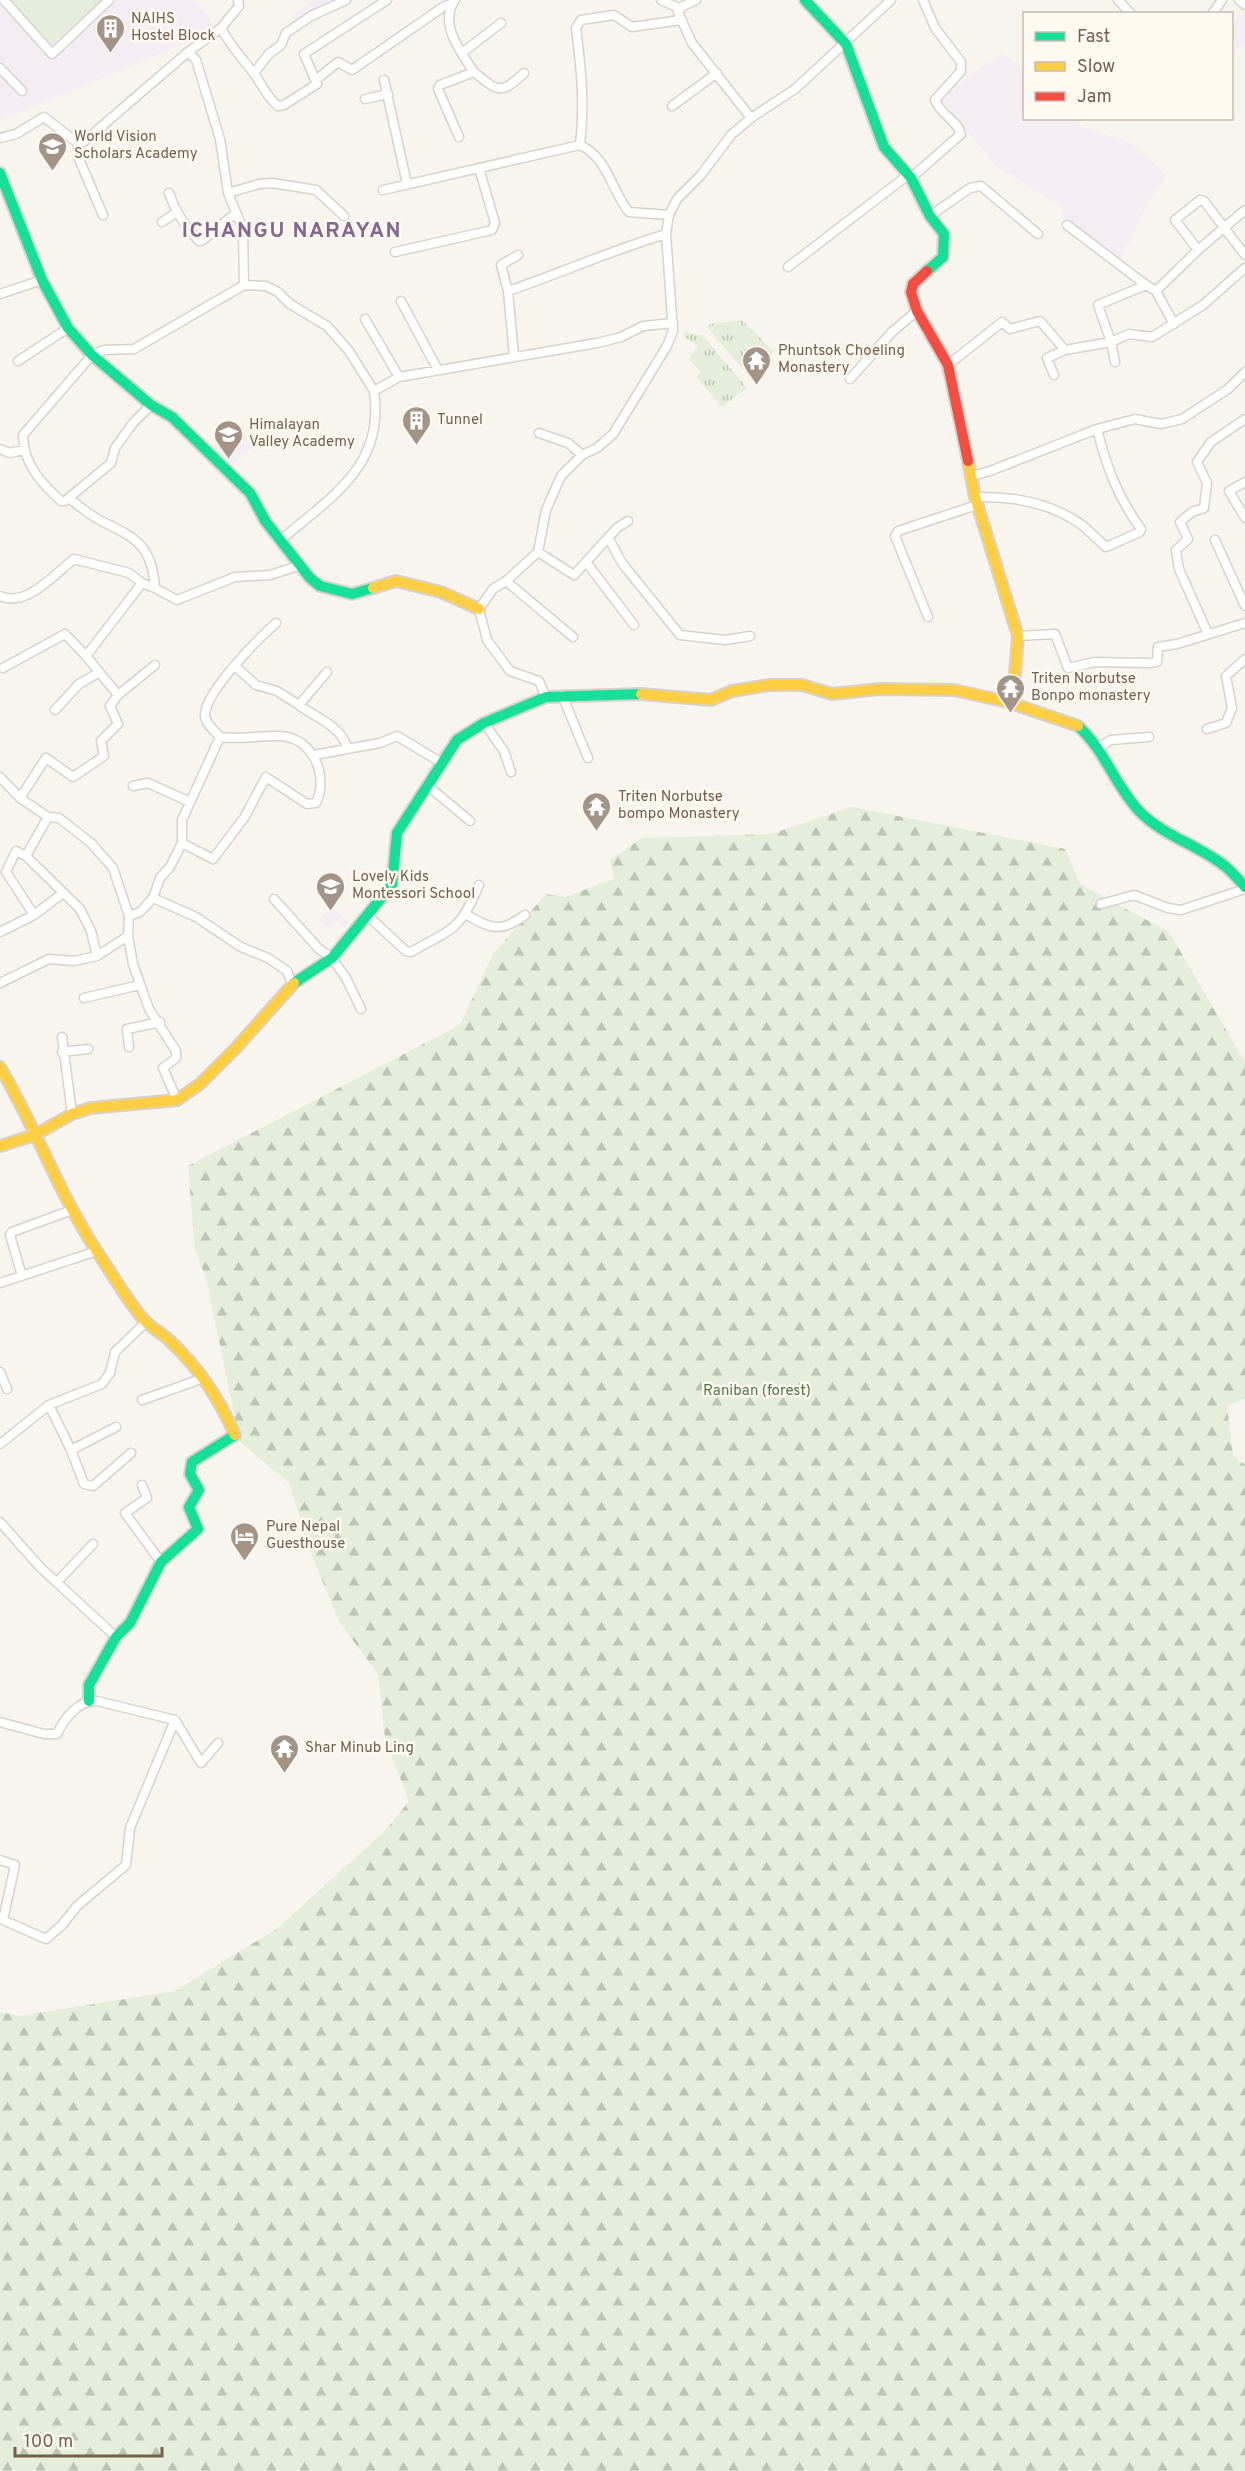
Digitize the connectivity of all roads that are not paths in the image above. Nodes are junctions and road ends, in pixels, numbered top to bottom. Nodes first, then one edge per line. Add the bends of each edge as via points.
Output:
1 (4, 0) edge
2 (109, 0) edge
3 (238, 0) edge
4 (346, 0) edge
5 (387, 0) edge
6 (436, 0) edge
7 (661, 0) edge
8 (696, 0) edge
9 (805, 0) edge
10 (891, 0) edge
11 (923, 0) edge
12 (1118, 0) edge
13 (1239, 0) edge
14 (454, 2) edge
15 (1245, 5) edge
16 (443, 7) junction
17 (680, 8) junction
18 (1129, 12) edge
19 (681, 20) junction
20 (501, 23) dead end
21 (221, 28) junction
22 (846, 44) junction
23 (188, 52) junction
24 (462, 53) junction
25 (0, 68) edge
26 (254, 72) junction
27 (474, 72) junction
28 (524, 73) dead end
29 (717, 73) junction
30 (317, 79) junction
31 (384, 80) dead end
32 (22, 91) dead end
33 (388, 94) junction
34 (365, 99) dead end
35 (672, 106) dead end
36 (751, 118) junction
37 (459, 137) dead end
38 (0, 138) edge
39 (80, 145) junction
40 (580, 145) junction
41 (479, 168) junction
42 (0, 173) edge
43 (910, 177) junction
44 (407, 184) junction
45 (383, 190) dead end
46 (169, 193) dead end
47 (228, 193) junction
48 (1245, 210) edge
49 (177, 212) junction
50 (236, 213) junction
51 (669, 214) junction
52 (103, 215) dead end
53 (344, 216) dead end
54 (930, 216) junction
55 (162, 222) dead end
56 (1067, 225) dead end
57 (1226, 228) junction
58 (666, 234) junction
59 (1038, 234) dead end
60 (1198, 250) junction
61 (394, 252) dead end
62 (518, 255) dead end
63 (1245, 255) edge
64 (788, 267) dead end
65 (1245, 268) edge
66 (42, 280) junction
67 (244, 285) junction
68 (1146, 285) junction
69 (508, 291) junction
70 (1156, 291) junction
71 (0, 294) edge
72 (401, 301) dead end
73 (917, 311) junction
74 (365, 319) dead end
75 (673, 323) junction
76 (1174, 324) junction
77 (68, 328) junction
78 (1111, 342) junction
79 (1065, 350) junction
80 (92, 355) junction
81 (514, 357) junction
82 (18, 361) dead end
83 (1115, 362) dead end
84 (948, 365) junction
85 (438, 370) junction
86 (1054, 375) dead end
87 (1244, 376) edge
88 (399, 377) junction
89 (850, 379) dead end
90 (374, 391) junction
91 (151, 405) junction
92 (1245, 419) edge
93 (1097, 429) junction
94 (539, 433) dead end
95 (0, 449) edge
96 (23, 450) junction
97 (582, 455) junction
98 (972, 476) junction
99 (1245, 482) edge
100 (70, 499) junction
101 (976, 501) junction
102 (1245, 518) edge
103 (628, 521) dead end
104 (608, 537) junction
105 (282, 539) junction
106 (1215, 540) dead end
107 (538, 552) junction
108 (586, 562) junction
109 (298, 566) junction
110 (506, 581) junction
111 (142, 583) junction
112 (155, 588) junction
113 (0, 597) edge
114 (1245, 606) edge
115 (479, 609) junction
116 (928, 617) dead end
117 (1245, 622) edge
118 (276, 623) dead end
119 (634, 625) dead end
120 (1208, 634) junction
121 (750, 636) dead end
122 (1018, 636) junction
123 (573, 637) dead end
124 (86, 656) junction
125 (1245, 659) edge
126 (155, 665) dead end
127 (235, 666) junction
128 (3, 668) dead end
129 (327, 672) dead end
130 (98, 673) junction
131 (118, 695) junction
132 (562, 695) junction
133 (546, 697) junction
134 (1008, 702) junction
135 (299, 705) junction
136 (55, 710) dead end
137 (484, 723) junction
138 (1207, 729) dead end
139 (220, 737) junction
140 (1149, 737) dead end
141 (347, 747) junction
142 (1099, 747) junction
143 (314, 755) junction
144 (588, 758) dead end
145 (442, 763) junction
146 (511, 772) dead end
147 (0, 777) edge
148 (134, 786) dead end
149 (428, 786) junction
150 (20, 798) junction
151 (190, 802) junction
152 (48, 817) junction
153 (470, 821) dead end
154 (182, 843) junction
155 (26, 856) junction
156 (479, 885) dead end
157 (1245, 888) edge
158 (63, 893) junction
159 (153, 898) junction
160 (274, 899) dead end
161 (1101, 904) dead end
162 (34, 915) junction
163 (467, 915) junction
164 (525, 915) dead end
165 (129, 916) junction
166 (368, 916) junction
167 (0, 932) edge
168 (128, 936) junction
169 (97, 956) junction
170 (332, 958) junction
171 (0, 983) edge
172 (292, 984) junction
173 (140, 985) junction
174 (84, 998) dead end
175 (361, 1009) dead end
176 (160, 1022) junction
177 (62, 1037) dead end
178 (129, 1047) dead end
179 (88, 1049) dead end
180 (62, 1053) junction
181 (0, 1067) edge
182 (177, 1100) junction
183 (72, 1114) junction
184 (35, 1135) junction
185 (0, 1146) edge
186 (72, 1210) junction
187 (97, 1251) junction
188 (22, 1276) junction
189 (0, 1283) edge
190 (146, 1322) junction
191 (0, 1372) edge
192 (201, 1379) junction
193 (7, 1389) dead end
194 (142, 1400) dead end
195 (50, 1405) junction
196 (116, 1427) dead end
197 (0, 1444) edge
198 (71, 1450) junction
199 (131, 1453) dead end
200 (142, 1485) dead end
201 (0, 1522) edge
202 (93, 1544) dead end
203 (161, 1562) junction
204 (57, 1582) junction
205 (116, 1637) junction
206 (89, 1701) junction
207 (176, 1720) junction
208 (0, 1722) edge
209 (218, 1743) dead end
210 (0, 1860) edge

1 - 2 street via 52,54
3 - 21 street via 239,6
4 - 26 street via 286,33 281,45
5 - 30 street via 304,54
6 - 16 street
7 - 17 street
8 - 17 street
9 - 22 street
10 - 22 street
11 - 43 street via 935,28 960,63 961,71 935,100 938,109 961,134
12 - 18 street
13 - 15 street
14 - 16 street
14 - 24 street via 451,33
16 - 30 street via 352,70 338,62
17 - 19 street
19 - 29 street via 692,43
19 - 40 street via 632,27 614,15 581,20 576,28 584,106
20 - 24 street
21 - 23 street
21 - 26 street
22 - 36 street via 795,89
22 - 43 street via 884,147
23 - 39 street
23 - 47 street via 196,60 220,139
24 - 27 street
25 - 32 street
26 - 30 street via 263,91 278,106 317,84
27 - 28 street via 499,89 505,89
27 - 37 street via 438,87
29 - 35 street
29 - 36 street
31 - 33 street
33 - 34 street
33 - 44 street
36 - 51 street via 731,135
38 - 39 street via 16,134 44,117
39 - 52 street via 79,159
40 - 41 street
40 - 51 street via 607,168 619,200 629,212
41 - 44 street
41 - 61 street via 495,223 492,230
42 - 66 street
43 - 54 street
43 - 64 street
44 - 45 street
46 - 49 street
47 - 50 street
47 - 53 street via 266,184 316,190
48 - 57 street
49 - 50 street via 188,231 200,241
49 - 55 street
50 - 67 street via 243,229
51 - 58 street
54 - 59 street via 970,188 981,186
54 - 73 street via 944,234 944,249 937,264 910,288
56 - 68 street
57 - 60 street
57 - 60 street via 1200,200 1173,222
57 - 63 street
58 - 69 street
58 - 75 street
60 - 70 street
62 - 69 street via 501,264
65 - 76 street via 1203,305
66 - 71 street
66 - 77 street
67 - 80 street via 134,349 104,350
67 - 90 street via 266,286 327,326 349,351
68 - 70 street
68 - 78 street via 1098,305
69 - 81 street
70 - 76 street
72 - 85 street
73 - 84 street
73 - 89 street via 892,332
74 - 88 street
75 - 81 street via 643,326 597,343
75 - 97 street via 667,346 614,434
76 - 78 street via 1152,337 1129,334
77 - 80 street
77 - 82 street
78 - 79 street
78 - 83 street
79 - 84 street via 1040,321 1010,329 1002,322
79 - 86 street via 1047,358
80 - 91 street
80 - 96 street via 23,435
81 - 85 street
84 - 98 street
85 - 88 street
87 - 93 street via 1182,419 1161,424 1135,419
88 - 90 street
90 - 105 street via 377,412 371,443 352,480
91 - 100 street via 115,448 111,463
91 - 105 street via 172,417 250,493 266,522
92 - 120 street via 1211,442 1197,462 1207,483 1204,508 1180,522 1188,539 1176,550 1179,569
93 - 98 street
93 - 101 street via 1107,472 1140,532 1106,547 1081,525 1051,507 1004,496
94 - 97 street via 568,443
95 - 96 street via 10,453
96 - 100 street via 34,474 51,492 61,501
97 - 107 street via 561,476 546,510
98 - 101 street
99 - 102 street via 1229,491
100 - 112 street via 138,541 154,568
101 - 116 street via 898,531 895,536
101 - 122 street
103 - 104 street
104 - 108 street
104 - 121 street via 622,564 680,635 725,640
105 - 109 street
106 - 114 street
107 - 108 street via 574,574
107 - 110 street
108 - 119 street
109 - 112 street via 270,575 235,577 177,600
109 - 115 street via 320,586 352,594 396,581 441,592
110 - 115 street via 493,589
110 - 123 street
111 - 112 street
111 - 113 street via 129,573 74,559 26,597
111 - 124 street
115 - 133 street via 487,640 510,671 539,681
117 - 120 street
118 - 127 street
120 - 122 street via 1158,647 1156,662 1095,662 1068,668 1055,634
122 - 134 street via 1014,686
124 - 128 street via 64,634
124 - 130 street
125 - 138 street via 1226,676 1232,708 1226,723
126 - 131 street
127 - 135 street via 256,686 277,691
127 - 139 street via 205,714
129 - 135 street
130 - 131 street
130 - 136 street via 79,684
131 - 150 street via 110,707 118,724 101,741 104,756 73,777 46,758
132 - 133 street
132 - 134 street via 651,694 711,700 741,689 802,685 832,694 880,688 954,690
132 - 144 street
133 - 137 street
134 - 142 street via 1070,721 1090,734
135 - 141 street via 338,732
137 - 145 street via 458,740
137 - 146 street via 504,751
139 - 143 street via 242,740 283,736
139 - 151 street
140 - 142 street via 1111,740
141 - 143 street
141 - 145 street via 374,745 397,736
142 - 157 street via 1139,811 1163,832 1225,866
143 - 154 street via 321,776 321,793 316,803 307,804 266,777 244,818 213,859
145 - 149 street
147 - 150 street
148 - 151 street via 148,783
149 - 153 street
149 - 166 street via 397,833 392,885
150 - 152 street
151 - 154 street via 182,820
152 - 155 street
152 - 165 street via 59,818 91,843 113,868
154 - 159 street via 160,878
155 - 158 street
155 - 162 street via 16,851 6,872
156 - 163 street
157 - 161 street via 1181,910 1134,895
158 - 162 street
158 - 169 street via 80,909
159 - 165 street via 140,912
159 - 172 street via 196,917 241,947 268,958 286,972
160 - 170 street via 319,950
162 - 167 street
163 - 164 street via 484,925 500,928
163 - 166 street via 449,933 411,952
165 - 168 street
166 - 170 street
168 - 169 street
168 - 173 street
169 - 171 street via 74,961 49,959
170 - 172 street
170 - 175 street
172 - 182 street via 229,1055
173 - 174 street
173 - 176 street via 149,1008
176 - 178 street via 127,1029
176 - 182 street via 176,1051 176,1058 164,1068
177 - 180 street
179 - 180 street
180 - 183 street
181 - 184 street
182 - 183 street via 91,1108
183 - 184 street
184 - 185 street
184 - 186 street
186 - 187 street
186 - 188 street via 12,1232
187 - 188 street
187 - 190 street
188 - 189 street
190 - 192 street via 158,1328 189,1359
190 - 195 street via 115,1352 110,1373 102,1384
191 - 193 street
192 - 194 street
192 - 203 street via 231,1422 235,1435 192,1462 190,1474 199,1490 189,1507 198,1528
195 - 197 street
195 - 198 street
196 - 198 street
198 - 199 street via 84,1484 93,1486
200 - 203 street via 147,1498 125,1513
201 - 204 street
202 - 204 street
203 - 205 street via 130,1623
204 - 205 street
205 - 206 street via 89,1685
206 - 207 street
206 - 208 street via 65,1718 57,1734
207 - 209 street via 201,1763
207 - 210 street via 130,1828 126,1865 76,1906 46,1939 3,1920 15,1864

